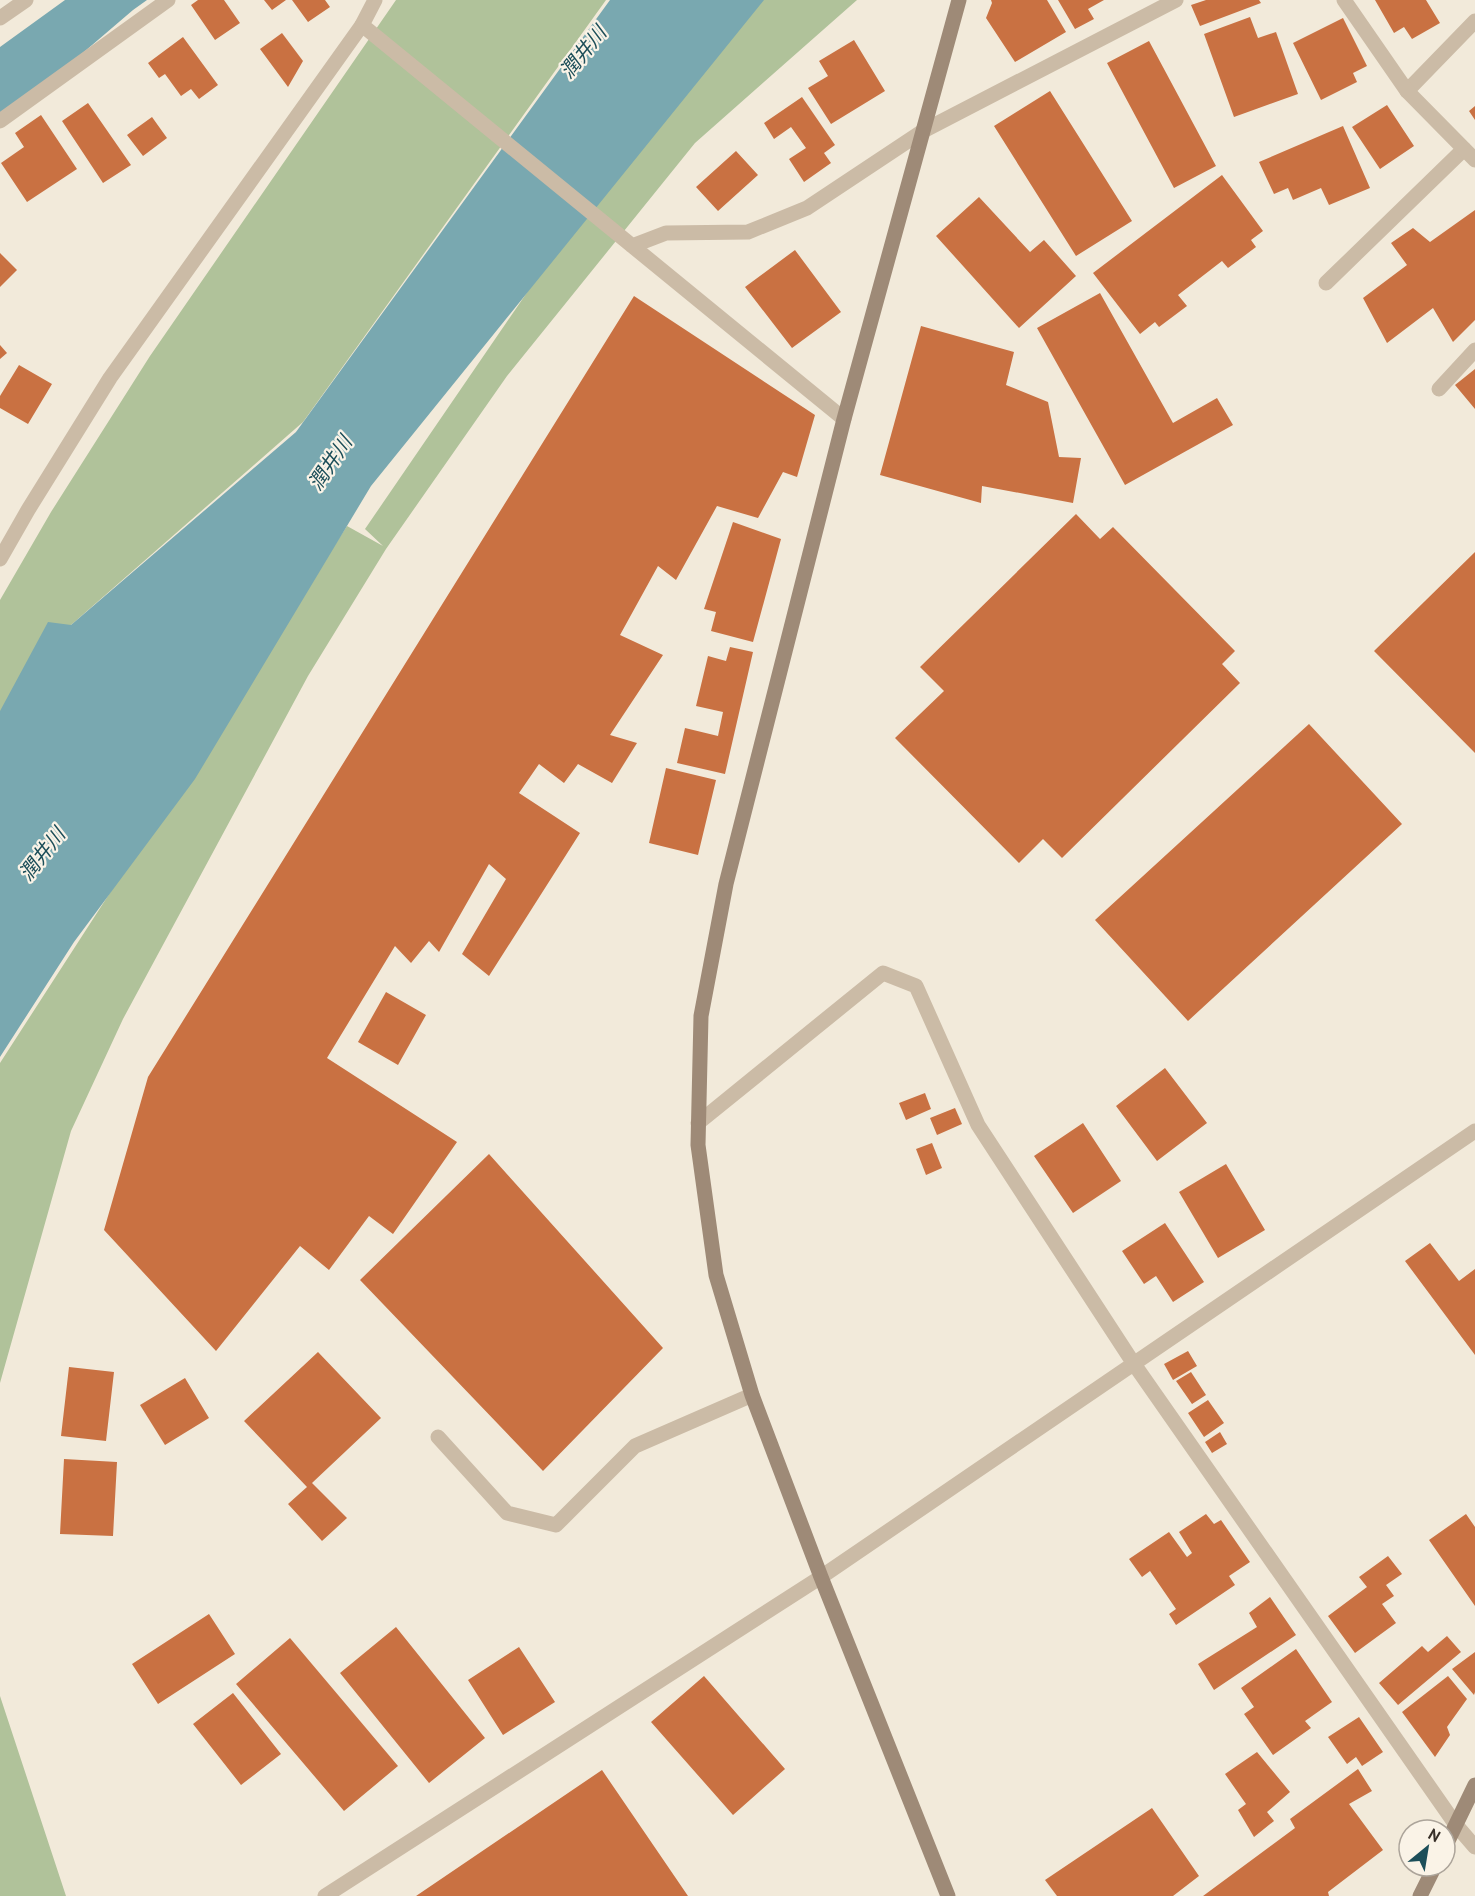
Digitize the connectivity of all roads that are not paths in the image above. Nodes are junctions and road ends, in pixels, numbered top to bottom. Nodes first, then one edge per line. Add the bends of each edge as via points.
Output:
1 (26, 0) edge
2 (168, 0) edge
3 (375, 0) edge
4 (959, 0) edge
5 (1176, 0) edge
6 (1344, 0) edge
7 (0, 18) edge
8 (1475, 21) edge
9 (362, 25) junction
10 (1407, 91) junction
11 (0, 121) edge
12 (923, 131) junction
13 (1470, 155) edge
14 (632, 246) junction
15 (1326, 283) dead end
16 (1475, 350) edge
17 (1439, 388) dead end
18 (844, 419) junction
19 (0, 559) edge
20 (699, 1123) junction
21 (1475, 1131) edge
22 (1134, 1364) junction
23 (752, 1395) junction
24 (438, 1437) dead end
25 (820, 1577) junction
26 (1475, 1785) edge
27 (1451, 1818) edge
28 (1457, 1823) edge
29 (1457, 1826) edge
30 (1475, 1847) edge
31 (1429, 1878) edge
32 (325, 1896) edge
33 (948, 1896) edge
34 (1420, 1896) edge

1 - 7 street
2 - 11 street
3 - 9 street
4 - 12 street
5 - 12 street
6 - 10 street
8 - 10 street
9 - 14 street
9 - 19 street via 110,378
10 - 13 street
12 - 14 street via 807,208 748,232 666,233
12 - 18 street
13 - 15 street
14 - 18 street
16 - 17 street
18 - 20 street via 726,884 701,1016
20 - 22 street via 883,973 916,986 978,1125
20 - 23 street via 698,1145 716,1275
21 - 22 street
22 - 25 street
22 - 27 street
23 - 24 street via 635,1446 556,1525 507,1513
23 - 25 street
25 - 32 street
25 - 33 street
26 - 28 street
29 - 30 street
31 - 34 street

